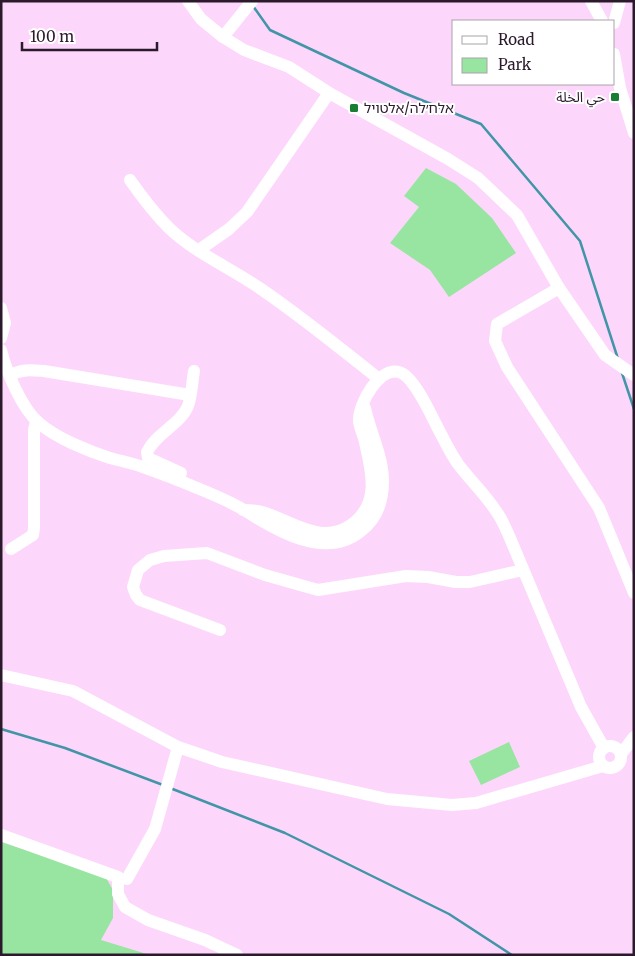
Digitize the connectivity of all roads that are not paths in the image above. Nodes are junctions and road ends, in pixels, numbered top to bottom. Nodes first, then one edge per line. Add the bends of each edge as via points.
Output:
1 (188, 1) edge
2 (252, 1) edge
3 (591, 1) edge
4 (620, 1) edge
5 (601, 20) edge
6 (615, 20) edge
7 (223, 37) junction
8 (615, 60) edge
9 (329, 93) junction
10 (634, 133) edge
11 (130, 180) dead end
12 (199, 250) junction
13 (559, 288) junction
14 (1, 308) edge
15 (1, 338) edge
16 (1, 350) edge
17 (194, 371) dead end
18 (10, 375) junction
19 (634, 375) edge
20 (379, 379) junction
21 (190, 395) junction
22 (36, 422) junction
23 (209, 494) junction
24 (11, 548) dead end
25 (523, 570) junction
26 (634, 593) edge
27 (220, 630) dead end
28 (1, 675) edge
29 (634, 737) edge
30 (178, 747) junction
31 (604, 748) junction
32 (621, 754) junction
33 (603, 766) junction
34 (1, 835) edge
35 (127, 879) dead end
36 (237, 955) edge

1 - 7 street via 201,19
2 - 7 street
3 - 5 street
4 - 6 street
7 - 9 street via 244,50 289,67
8 - 10 street
9 - 12 street via 247,212
9 - 13 street via 478,178 517,215
11 - 12 street via 169,228
12 - 20 street via 260,288
13 - 19 street via 605,355
13 - 26 street via 497,324 495,341 507,367 599,508
14 - 15 street via 6,323
16 - 18 street
17 - 21 street
18 - 21 street via 29,369
18 - 22 street
20 - 23 street via 367,395 359,420 372,471 372,490 362,516 351,525 330,534 302,529 260,511 243,510
20 - 25 street via 391,372 399,372 410,379 458,464 497,511
21 - 23 street via 181,417 156,439 147,452 148,458 193,479
22 - 23 street via 71,442 142,466
22 - 24 street via 33,535
25 - 27 street via 470,582 406,576 318,590 265,575 207,553 164,556 150,560 138,570 133,587 140,600
25 - 31 street via 581,707
28 - 30 street via 73,691
29 - 32 street
30 - 33 street via 222,762 387,799 452,805 476,803
30 - 35 street via 155,829
31 - 32 street via 615,747
31 - 33 street via 598,757
32 - 33 street via 617,766 610,769
34 - 36 street via 118,877 118,894 125,908

